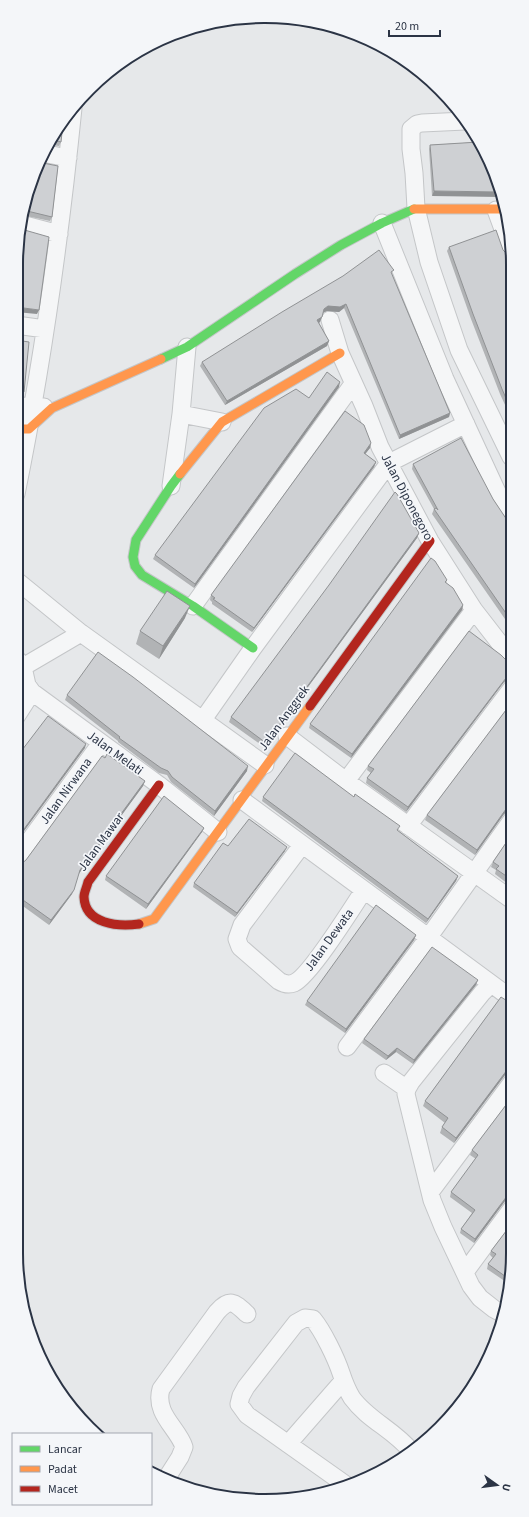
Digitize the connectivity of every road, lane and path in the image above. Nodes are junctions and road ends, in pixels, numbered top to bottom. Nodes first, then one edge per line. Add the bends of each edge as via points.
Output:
1 (72, 119) edge
2 (459, 121) edge
3 (50, 155) edge
4 (68, 158) junction
5 (416, 208) junction
6 (500, 209) edge
7 (382, 223) junction
8 (26, 225) edge
9 (59, 234) junction
10 (330, 320) dead end
11 (23, 326) edge
12 (45, 329) junction
13 (188, 347) junction
14 (340, 353) junction
15 (353, 384) junction
16 (23, 406) edge
17 (33, 407) junction
18 (52, 408) junction
19 (181, 414) junction
20 (222, 422) junction
21 (466, 424) junction
22 (23, 429) edge
23 (506, 447) edge
24 (388, 463) junction
25 (171, 486) junction
26 (506, 506) edge
27 (430, 541) junction
28 (23, 586) edge
29 (193, 606) junction
30 (474, 610) junction
31 (81, 634) junction
32 (253, 648) junction
33 (506, 651) edge
34 (23, 663) edge
35 (23, 676) edge
36 (32, 692) junction
37 (506, 696) edge
38 (23, 706) edge
39 (202, 721) junction
40 (287, 736) junction
41 (101, 743) junction
42 (265, 766) junction
43 (346, 781) junction
44 (159, 785) junction
45 (242, 800) junction
46 (408, 826) junction
47 (506, 828) edge
48 (218, 832) junction
49 (302, 845) junction
50 (23, 849) edge
51 (474, 873) junction
52 (364, 890) junction
53 (506, 896) edge
54 (160, 912) joint
55 (428, 938) junction
56 (491, 984) junction
57 (506, 995) edge
58 (347, 1047) dead end
59 (384, 1073) dead end
60 (407, 1089) junction
61 (506, 1094) edge
62 (431, 1191) junction
63 (506, 1216) edge
64 (465, 1272) junction
65 (499, 1311) edge
66 (247, 1314) dead end
67 (343, 1381) junction
68 (288, 1444) junction
69 (407, 1447) edge
70 (169, 1474) edge
71 (341, 1481) edge

1 - 4 street
2 - 5 street via 422,123 411,129
3 - 4 street
4 - 9 street
5 - 6 street
5 - 7 street
5 - 23 street via 429,262 456,344
7 - 13 street via 295,274
7 - 21 street via 432,350
8 - 9 street
9 - 12 street
10 - 14 street, Jalan Diponegoro
11 - 12 street
12 - 17 street
13 - 18 street
13 - 19 street
14 - 15 street, Jalan Diponegoro
14 - 20 street
15 - 24 street, Jalan Diponegoro
15 - 29 street
16 - 17 street
17 - 18 street
17 - 22 street
18 - 22 street
19 - 20 street
19 - 25 street
20 - 25 street
21 - 24 street
21 - 26 street
24 - 27 street, Jalan Diponegoro
24 - 32 street
25 - 29 street via 136,540 133,557 135,566 142,575
27 - 30 street, Jalan Diponegoro
27 - 40 street, Jalan Anggrek
28 - 31 street
29 - 32 street
30 - 33 street, Jalan Diponegoro
30 - 43 street
31 - 34 street
31 - 39 street
32 - 39 street
35 - 36 street
36 - 38 street
36 - 41 street, Jalan Melati
37 - 46 street
39 - 42 street
40 - 42 street, Jalan Anggrek
40 - 43 street
41 - 44 street, Jalan Melati
41 - 50 street, Jalan Nirwana
42 - 45 street, Jalan Anggrek
43 - 46 street
44 - 48 street, Jalan Melati
44 - 54 street, Jalan Mawar via 88,882 84,890 84,901 93,916 110,925 147,923
45 - 48 street, Jalan Anggrek
45 - 49 street
46 - 51 street
47 - 51 street
48 - 54 street, Jalan Anggrek
49 - 52 street
49 - 52 street, Jalan Dewata via 247,916 238,932 237,940 240,947 279,981 284,984 294,983 309,970
51 - 53 street
51 - 55 street
52 - 55 street
55 - 56 street
55 - 58 street
56 - 57 street
56 - 60 street via 462,1017
59 - 60 street
60 - 62 street via 406,1094
61 - 62 street
62 - 64 street via 438,1213
63 - 64 street
64 - 65 street via 480,1298
66 - 70 street via 237,1305 230,1302 224,1304 161,1389 160,1398 166,1419 184,1447
67 - 68 street
67 - 68 street via 337,1362 315,1322 305,1318 296,1323 246,1387 239,1400 241,1409 247,1415
67 - 69 street via 364,1412
68 - 71 street

